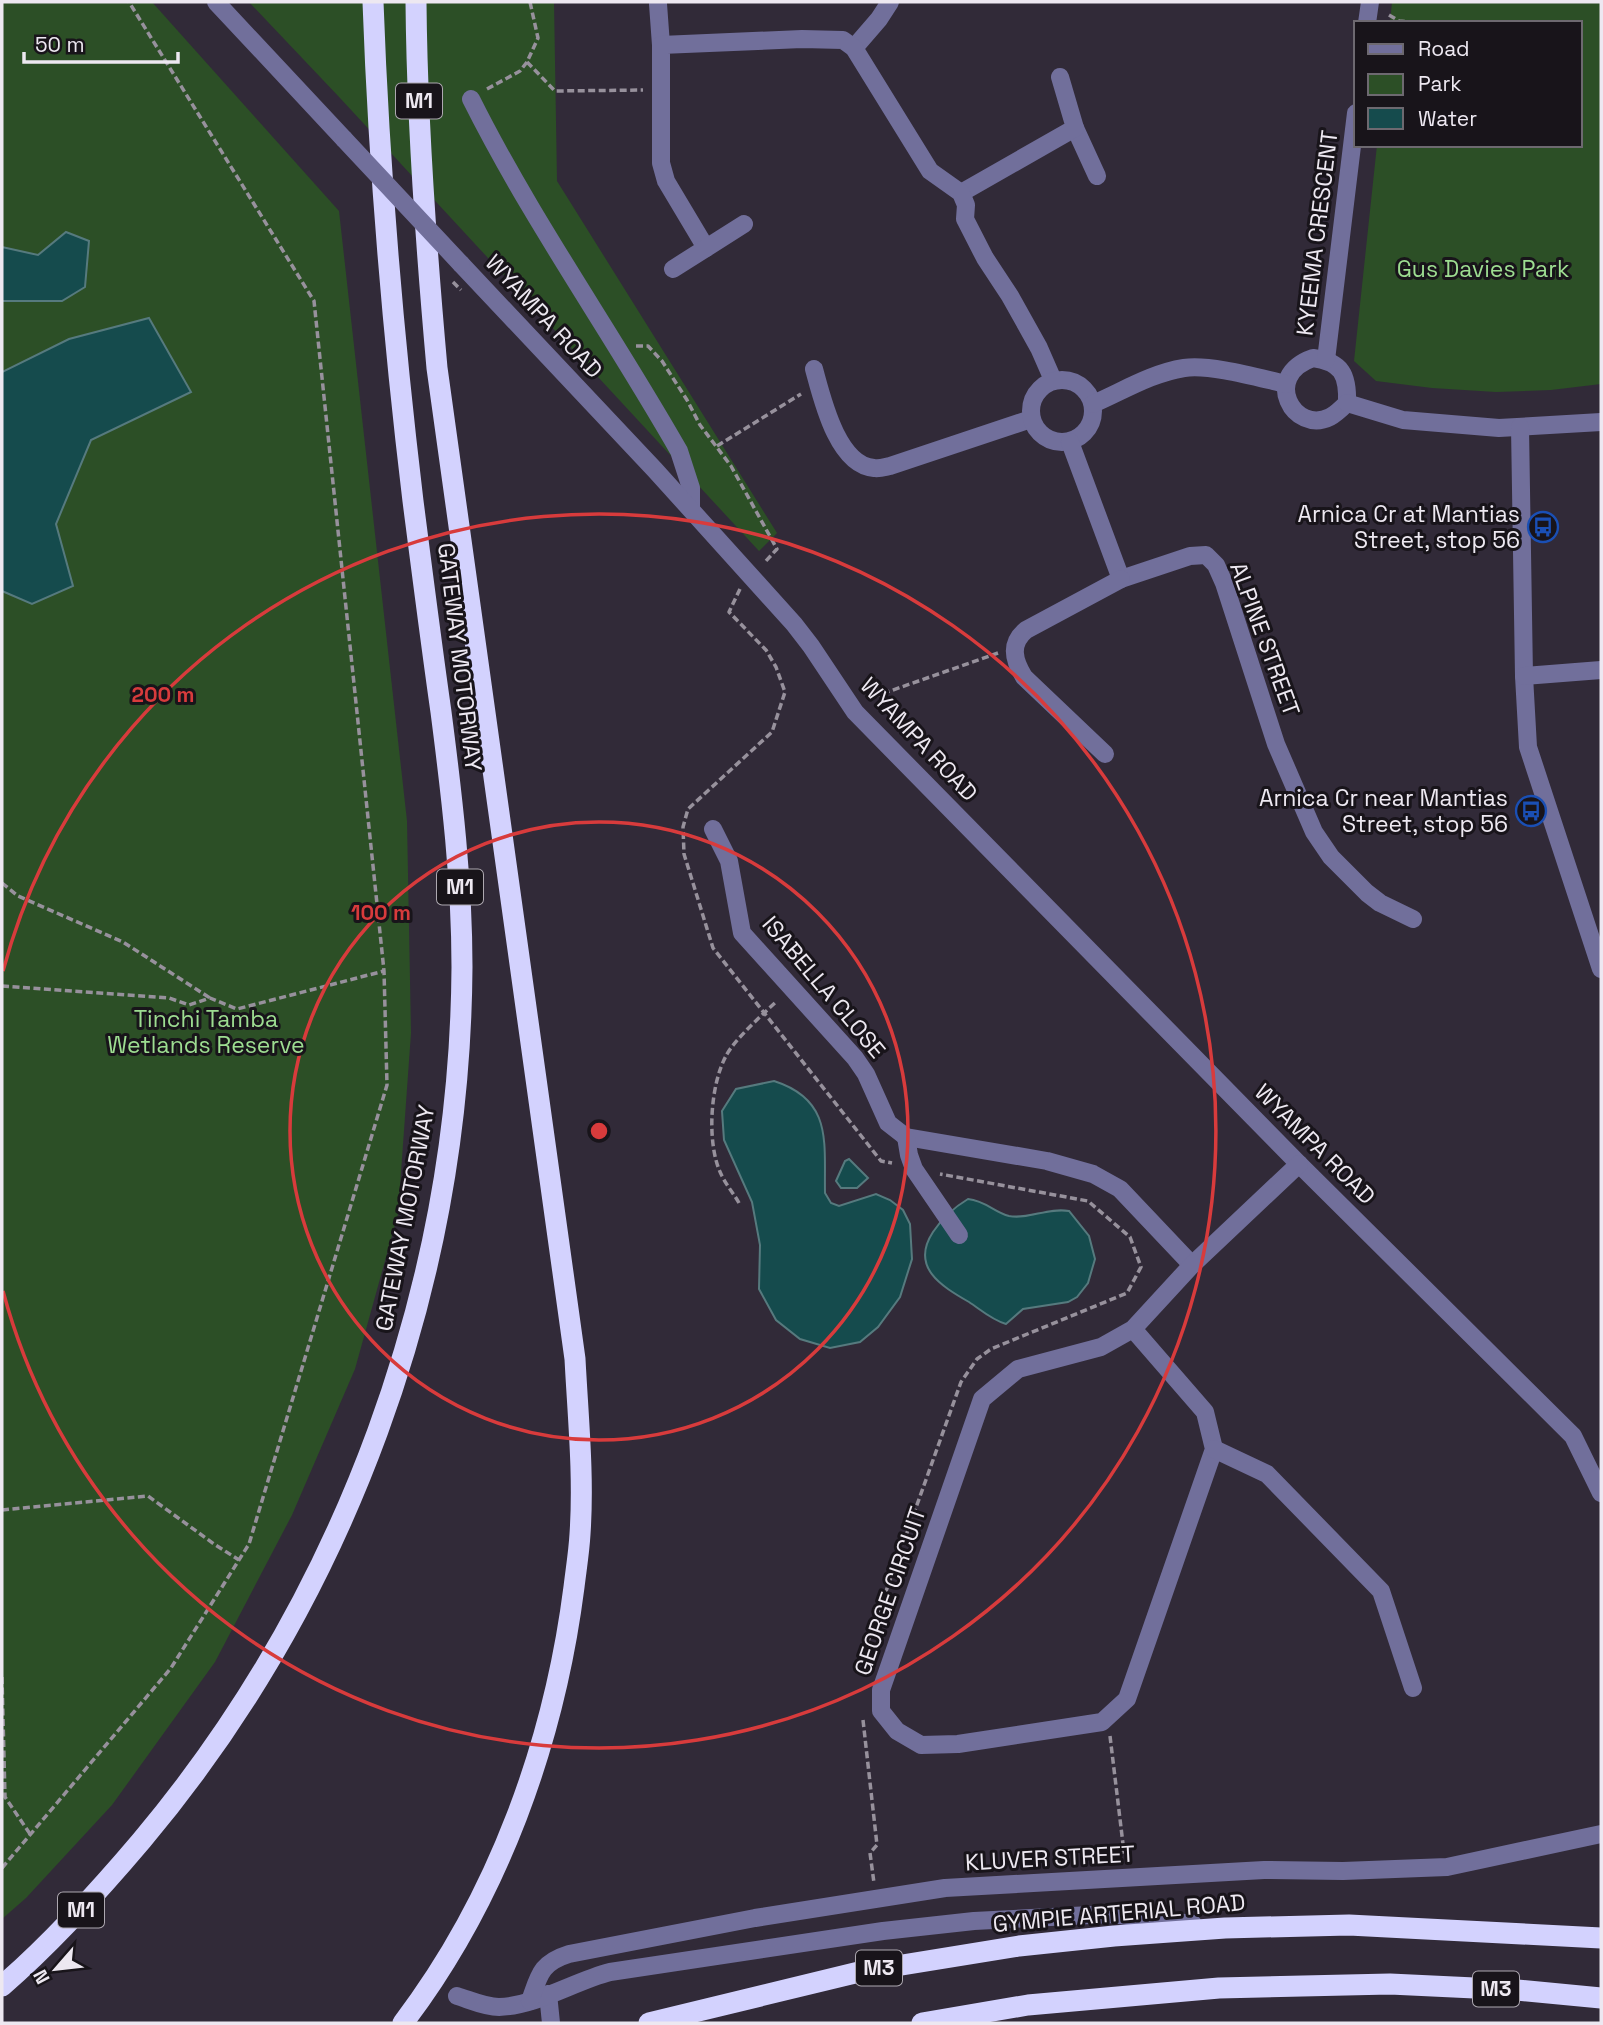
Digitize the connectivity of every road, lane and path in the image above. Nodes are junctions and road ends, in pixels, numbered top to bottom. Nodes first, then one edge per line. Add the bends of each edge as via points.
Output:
1 (129, 2) edge
2 (216, 2) edge
3 (373, 2) edge
4 (416, 2) edge
5 (530, 2) edge
6 (890, 2) edge
7 (1370, 2) edge
8 (658, 4) dead end
9 (1389, 15) dead end
10 (1367, 21) edge
11 (1399, 21) edge
12 (661, 45) junction
13 (854, 48) junction
14 (527, 62) junction
15 (1060, 77) dead end
16 (660, 90) junction
17 (471, 99) joint
18 (1075, 128) junction
19 (1354, 129) edge
20 (1097, 176) dead end
21 (961, 193) junction
22 (744, 224) dead end
23 (706, 248) junction
24 (673, 269) dead end
25 (622, 354) junction
26 (1326, 360) junction
27 (816, 377) joint
28 (1053, 380) junction
29 (1286, 384) junction
30 (1347, 402) junction
31 (1093, 404) junction
32 (1031, 419) junction
33 (1601, 422) edge
34 (1520, 427) junction
35 (1070, 442) junction
36 (717, 446) junction
37 (691, 509) junction
38 (764, 562) dead end
39 (1121, 579) junction
40 (737, 593) dead end
41 (1014, 649) junction
42 (1601, 670) edge
43 (1524, 676) junction
44 (873, 697) dead end
45 (1105, 754) dead end
46 (713, 829) dead end
47 (2, 883) edge
48 (1413, 919) dead end
49 (1601, 969) edge
50 (384, 971) junction
51 (2, 986) edge
52 (791, 987) junction
53 (211, 998) junction
54 (765, 1012) junction
55 (906, 1137) junction
56 (1299, 1164) junction
57 (914, 1169) junction
58 (739, 1203) dead end
59 (958, 1235) dead end
60 (1192, 1265) junction
61 (1133, 1329) junction
62 (1214, 1449) junction
63 (1601, 1493) edge
64 (2, 1510) edge
65 (239, 1560) junction
66 (2, 1677) edge
67 (864, 1686) dead end
68 (1413, 1688) dead end
69 (881, 1711) junction
70 (1102, 1722) junction
71 (30, 1833) junction
72 (1601, 1834) edge
73 (2, 1868) edge
74 (1118, 1879) junction
75 (876, 1899) junction
76 (1224, 1928) junction
77 (1601, 1938) edge
78 (2, 1986) edge
79 (548, 1994) junction
80 (457, 1996) dead end
81 (1601, 1998) edge
82 (1028, 2005) junction
83 (521, 2010) edge
84 (403, 2023) edge
85 (551, 2023) edge
86 (649, 2023) edge
87 (922, 2023) edge
88 (995, 2023) edge

1 - 50 path via 314,301
2 - 37 street, WYAMPA ROAD, bridge
3 - 78 highway, GATEWAY MOTORWAY / M1 via 397,352 460,894 460,1038 438,1211 406,1347 382,1423 317,1574 272,1656 226,1729 153,1827 58,1934
4 - 84 highway, GATEWAY MOTORWAY / M1 via 427,260 437,368 575,1359 580,1535 568,1629 529,1784 466,1925
5 - 14 path via 538,38
6 - 13 street
7 - 10 street
8 - 12 street
9 - 11 path
12 - 13 street via 843,40
12 - 16 street
13 - 21 street via 930,171
14 - 16 path via 555,91
14 - 17 path via 520,71
15 - 18 street
16 - 23 street via 661,163 666,181
17 - 25 street
18 - 20 street
18 - 21 street
19 - 26 street, KYEEMA CRESCENT
21 - 28 street via 970,230
22 - 23 street
23 - 24 street
25 - 36 path via 639,345 653,350
25 - 37 street via 679,451 691,488
26 - 29 street via 1313,358 1301,363
26 - 30 street via 1342,372
27 - 32 street via 843,448 873,468
27 - 36 path
28 - 31 street via 1077,383 1087,390
28 - 32 street via 1035,395
29 - 30 street via 1290,405 1307,419 1329,418
29 - 31 street via 1185,368
30 - 34 street via 1403,420
31 - 35 street via 1090,426 1082,437
32 - 35 street via 1046,438
33 - 34 street
34 - 43 street
35 - 39 street
36 - 38 path via 777,548
37 - 56 street, WYAMPA ROAD via 794,624 855,712
39 - 41 street, ALPINE STREET via 1026,630
39 - 48 street, ALPINE STREET via 1190,556 1206,555 1216,565 1276,744 1314,832 1367,893
40 - 54 path via 729,612 766,650 785,692 772,732 688,809 684,854 713,948
41 - 44 path
41 - 45 street via 1024,677
42 - 43 street
43 - 49 street via 1528,747
46 - 52 street, ISABELLA CLOSE via 729,861 742,933
47 - 53 path via 18,896 123,942
50 - 53 path via 237,1009
50 - 65 path via 387,1085 249,1544
51 - 53 path via 169,998 188,1004
52 - 54 path
52 - 55 street, ISABELLA CLOSE via 856,1058 888,1123
54 - 57 path via 881,1161
54 - 58 path via 726,1053 716,1078 715,1158
55 - 57 street
55 - 60 street via 1047,1161 1093,1174 1120,1189
56 - 60 street, GEORGE CIRCUIT
56 - 63 street, WYAMPA ROAD via 1573,1436
57 - 59 street
57 - 67 path via 1088,1202 1130,1237 1141,1267 1127,1293 991,1349 977,1359 961,1382 866,1647
60 - 61 street, GEORGE CIRCUIT
61 - 62 street via 1205,1412
61 - 69 street, GEORGE CIRCUIT via 1101,1347 1018,1369 982,1399 881,1690
62 - 68 street via 1268,1474 1381,1591
62 - 70 street via 1127,1699
64 - 65 path via 148,1496
65 - 71 path via 171,1668
66 - 71 path via 5,1797
69 - 70 street, GEORGE CIRCUIT via 897,1731 921,1745 958,1744
69 - 75 path via 862,1712 877,1845 870,1853
70 - 74 path via 1110,1735 1123,1844 1123,1852 1115,1853
71 - 73 path
72 - 74 street, KLUVER STREET via 1447,1867 1264,1870
74 - 75 street, KLUVER STREET via 945,1888
75 - 83 street, KLUVER STREET via 555,1958 541,1970
76 - 77 highway, GYMPIE ARTERIAL ROAD / M3 via 1349,1925
76 - 79 street via 1111,1914 974,1921 610,1972
76 - 86 highway, GYMPIE ARTERIAL ROAD / M3 via 1018,1946 859,1972
79 - 83 street
79 - 85 street
80 - 83 street
81 - 82 highway, M3 via 1390,1984 1219,1988
82 - 87 highway, M3
82 - 88 street

